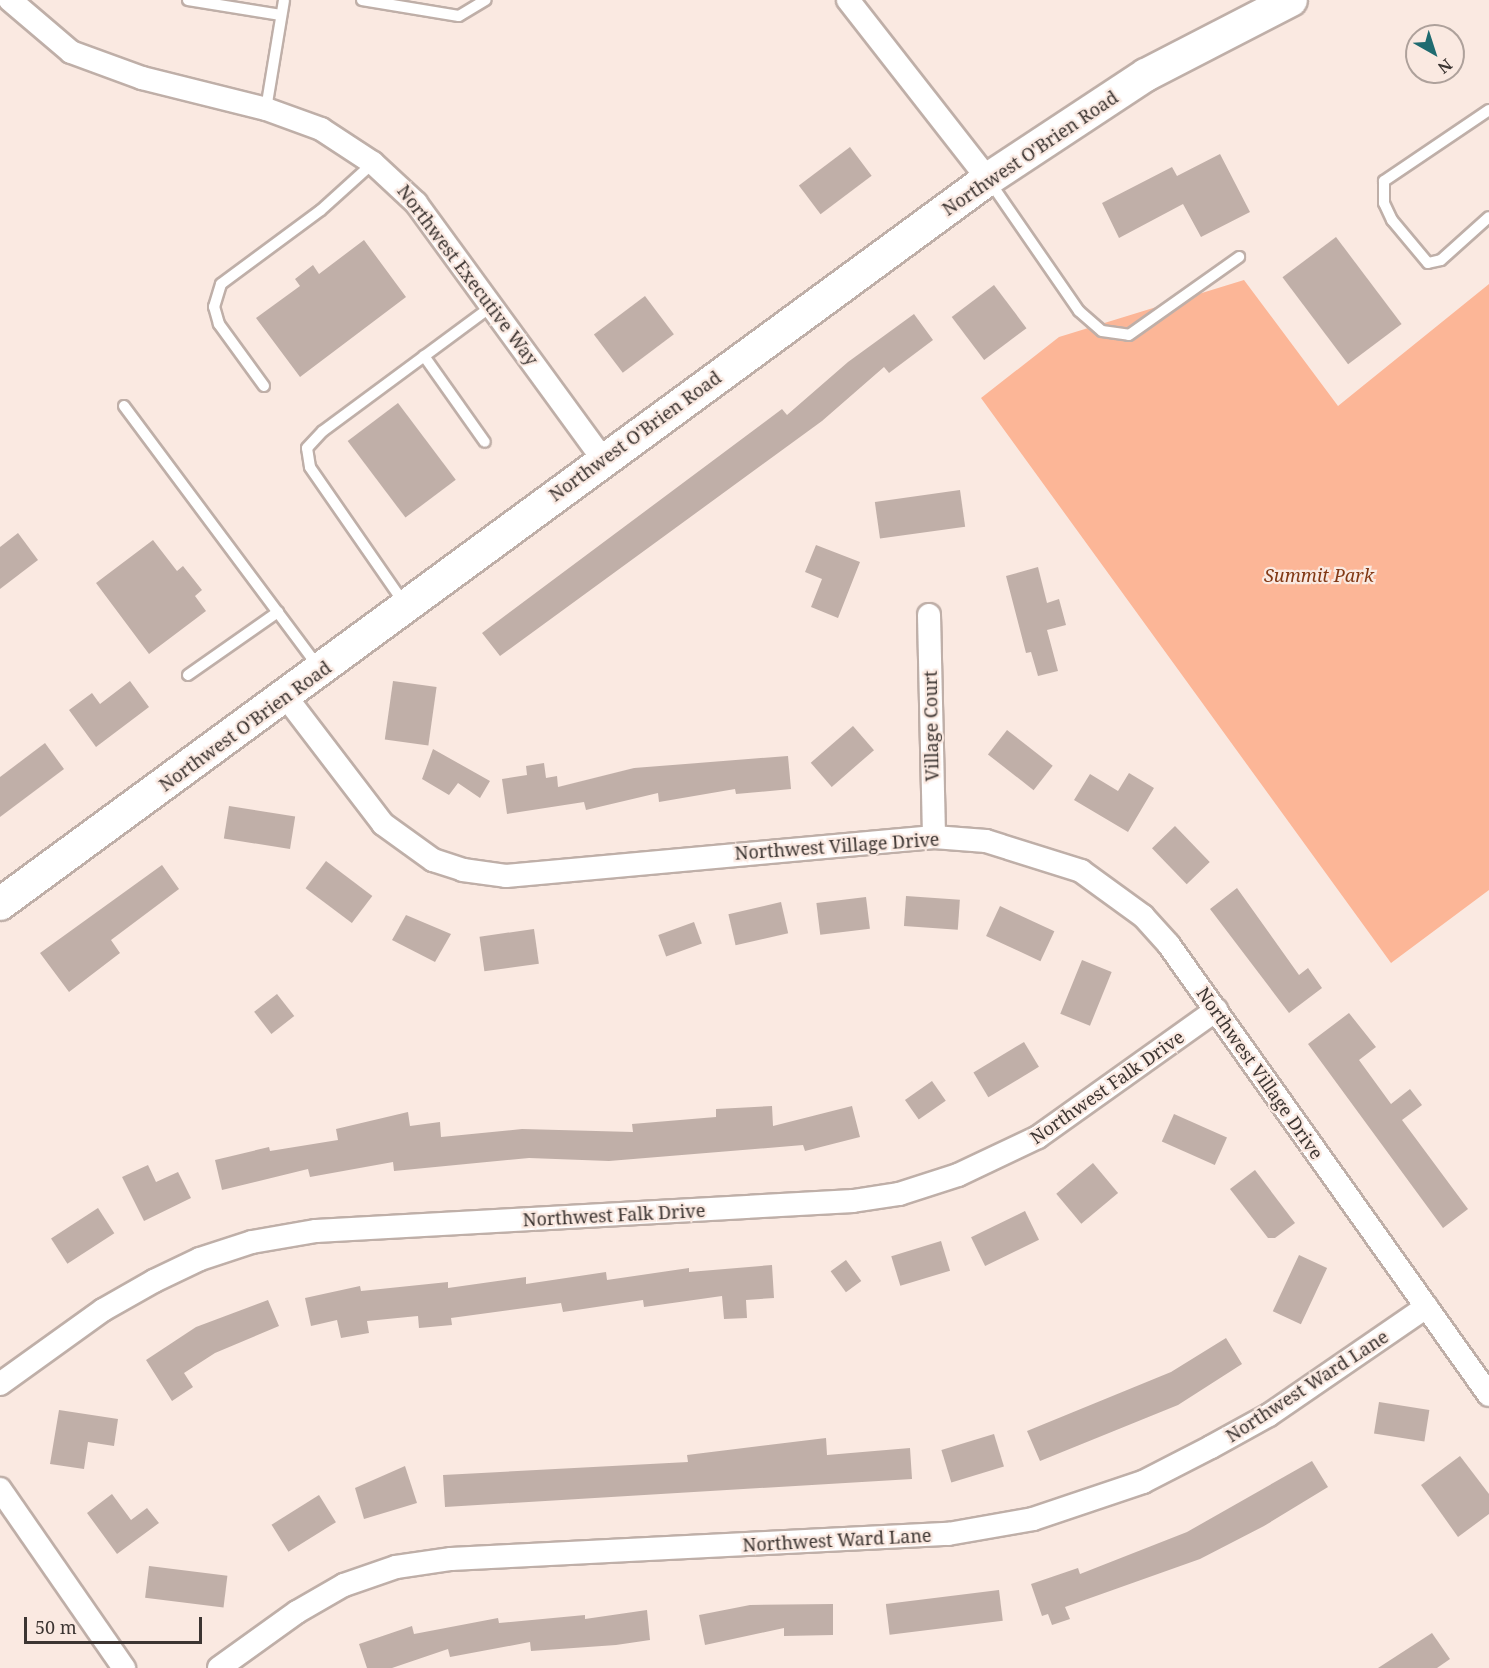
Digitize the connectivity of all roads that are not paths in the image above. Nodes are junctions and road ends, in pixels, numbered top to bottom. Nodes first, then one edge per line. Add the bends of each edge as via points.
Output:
1 (10, 0) edge
2 (188, 0) edge
3 (284, 0) edge
4 (362, 0) edge
5 (486, 0) edge
6 (848, 0) edge
7 (1289, 1) edge
8 (281, 15) junction
9 (266, 109) junction
10 (1489, 110) edge
11 (373, 163) junction
12 (988, 179) junction
13 (1489, 217) edge
14 (1239, 257) dead end
15 (493, 305) junction
16 (424, 356) junction
17 (264, 386) dead end
18 (124, 406) dead end
19 (485, 442) dead end
20 (603, 459) junction
21 (406, 606) junction
22 (278, 612) junction
23 (928, 615) dead end
24 (321, 670) junction
25 (188, 675) dead end
26 (286, 697) junction
27 (934, 837) junction
28 (0, 904) edge
29 (1216, 1010) junction
30 (1426, 1307) junction
31 (0, 1384) edge
32 (1489, 1395) edge
33 (0, 1489) edge
34 (124, 1668) edge
35 (219, 1668) edge

1 - 9 street, Northwest Executive Way via 47,34 90,60 189,92
2 - 8 lane
3 - 8 lane
4 - 5 lane via 459,16
6 - 12 street
7 - 12 street, Northwest O'Brien Road via 1146,75
8 - 9 lane
9 - 11 street, Northwest Executive Way via 321,129
10 - 13 lane via 1384,181 1384,203 1392,220 1428,263 1442,260
11 - 15 street, Northwest Executive Way via 399,183
11 - 17 lane via 321,210 221,284 214,307 219,324
12 - 14 lane via 1079,312 1102,331 1129,334
12 - 20 street, Northwest O'Brien Road
15 - 16 lane
15 - 20 street, Northwest Executive Way
16 - 19 lane
16 - 21 lane via 322,431 307,448 310,467
18 - 22 lane
20 - 21 street, Northwest O'Brien Road
21 - 24 street, Northwest O'Brien Road
22 - 24 lane
22 - 25 lane
23 - 27 street, Village Court
24 - 26 street, Northwest O'Brien Road
26 - 27 street, Northwest Village Drive via 383,824 433,860 463,870 506,876
26 - 28 street, Northwest O'Brien Road
27 - 29 street, Northwest Village Drive via 986,841 1081,871 1143,916
29 - 30 street, Northwest Village Drive
29 - 31 street, Northwest Falk Drive via 1038,1137 995,1159 899,1194 841,1202 316,1231 252,1242 200,1259 154,1281 103,1310
30 - 32 street, Northwest Village Drive
30 - 35 street, Northwest Ward Lane via 1269,1415 1211,1447 1143,1482 1033,1519 948,1534 451,1559 396,1567 344,1585 297,1612
33 - 34 street

